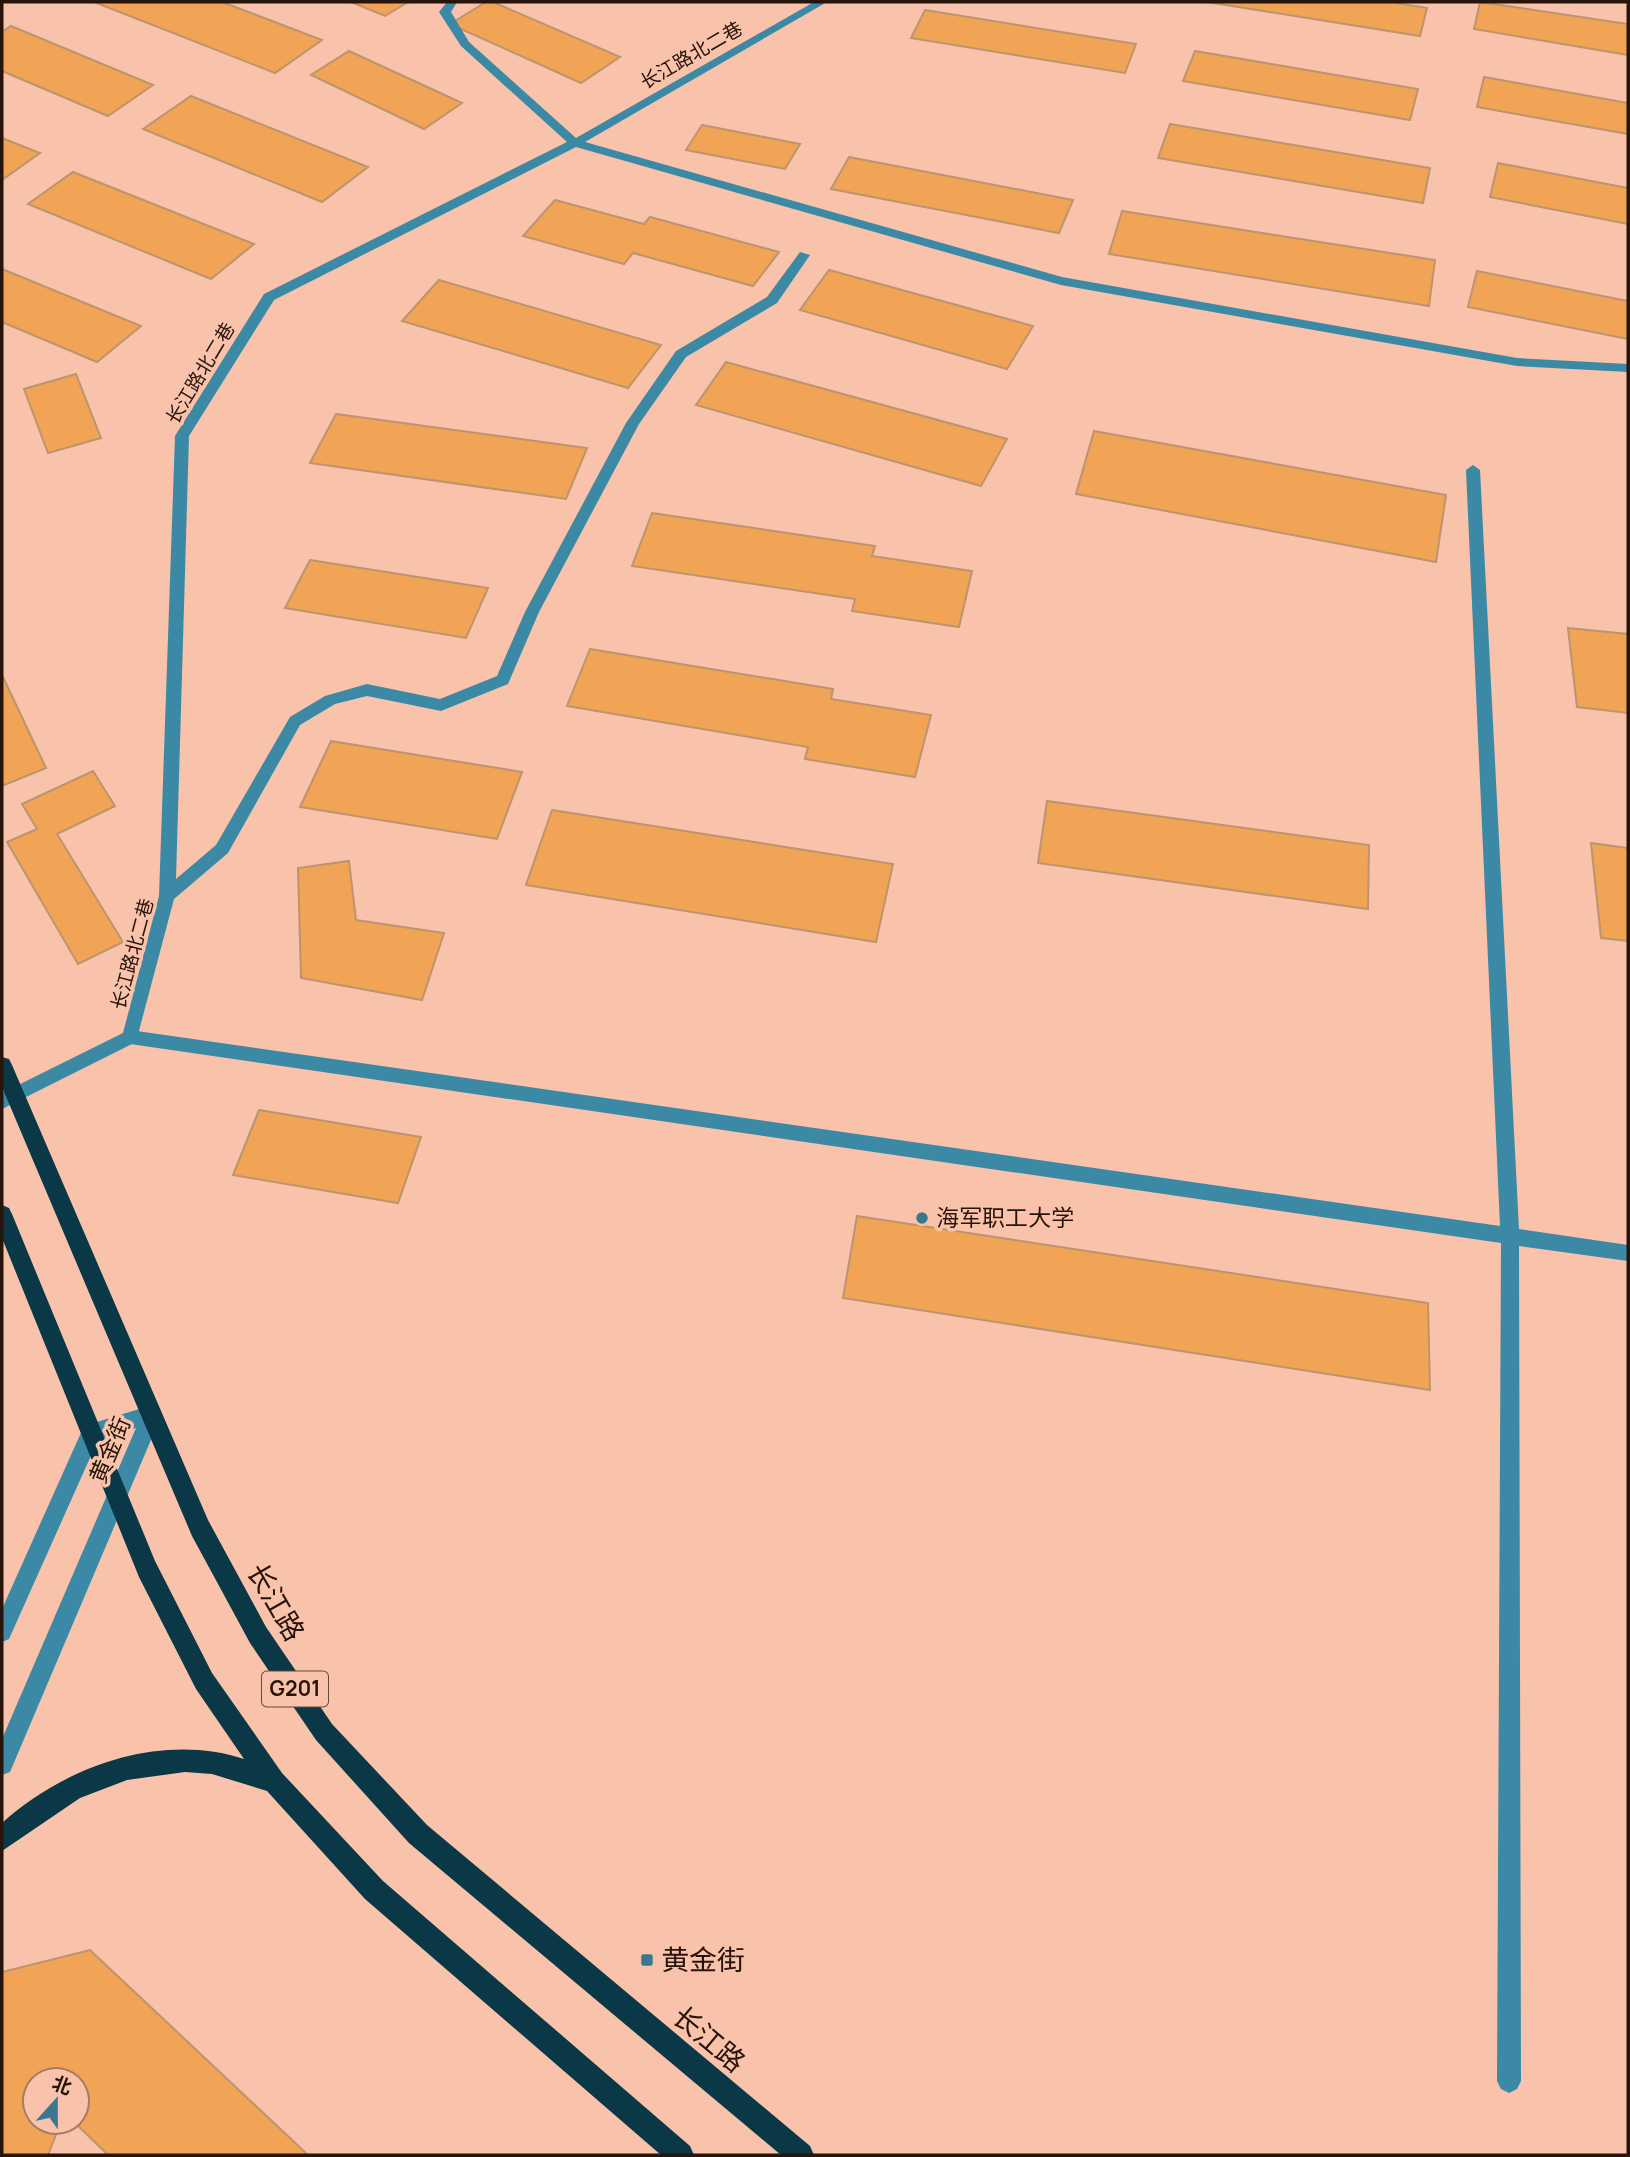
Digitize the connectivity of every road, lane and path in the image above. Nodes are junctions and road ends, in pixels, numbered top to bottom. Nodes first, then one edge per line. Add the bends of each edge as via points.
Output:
1 (452, 2) edge
2 (822, 2) edge
3 (576, 143) junction
4 (804, 255) dead end
5 (1628, 368) edge
6 (1473, 470) dead end
7 (167, 896) junction
8 (130, 1037) junction
9 (2, 1065) edge
10 (8, 1098) edge
11 (2, 1213) edge
12 (1510, 1235) junction
13 (1628, 1253) edge
14 (152, 1414) junction
15 (91, 1433) junction
16 (117, 1496) junction
17 (2, 1632) edge
18 (2, 1764) edge
19 (274, 1781) junction
20 (2, 1839) edge
21 (1509, 2081) dead end
22 (681, 2155) edge
23 (801, 2155) edge

1 - 3 street via 445,12 465,44
2 - 3 street, 长江路北二巷
3 - 5 street via 1061,281 1517,362
3 - 7 street, 长江路北二巷 via 269,297 182,436
4 - 7 street via 772,300 681,354 633,423 532,612 503,680 440,705 367,690 330,699 295,721 222,849
6 - 12 street
7 - 8 street, 长江路北二巷
8 - 10 street, 长江路北二巷
8 - 12 street
9 - 10 highway, 长江路 / G201
10 - 14 highway, 长江路 / G201
11 - 15 highway, G201
12 - 13 street
12 - 21 street
14 - 15 street, 黄金街
14 - 16 street, 黄金街
14 - 23 highway, 长江路 / G201 via 200,1528 245,1611 324,1732 418,1833
15 - 16 highway, G201
15 - 17 street, 黄金街
16 - 18 street, 黄金街
16 - 19 highway, G201 via 147,1569 204,1681
19 - 20 highway via 212,1762 147,1763 80,1784 25,1815
19 - 22 highway, G201 via 374,1890

